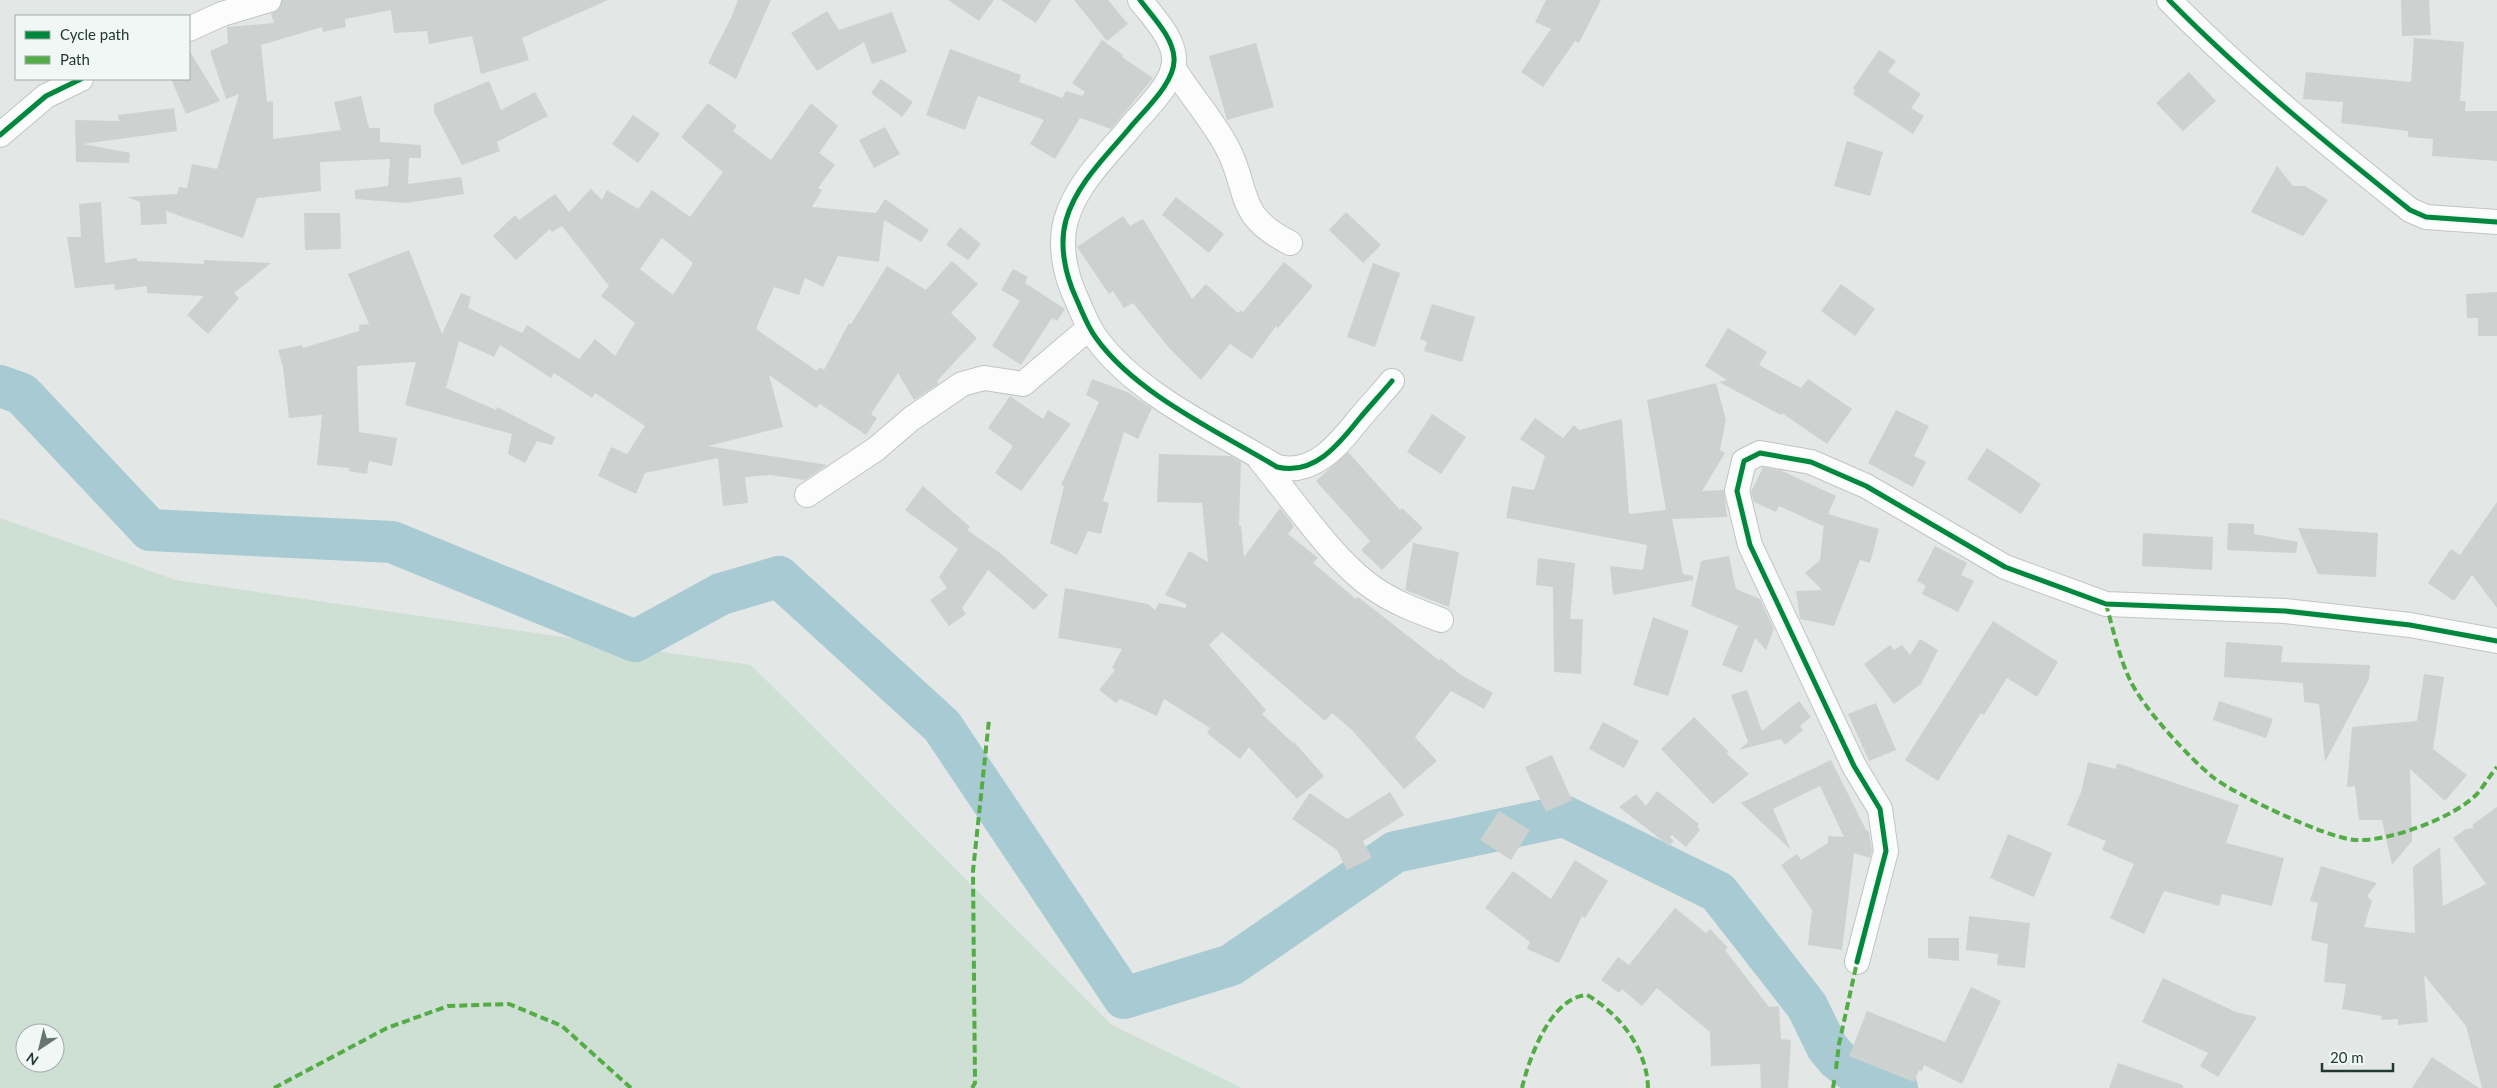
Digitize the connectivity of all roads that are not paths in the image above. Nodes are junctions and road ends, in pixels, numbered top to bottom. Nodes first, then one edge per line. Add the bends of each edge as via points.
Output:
1 (269, 0) edge
2 (1140, 0) edge
3 (2169, 0) edge
4 (190, 29) edge
5 (1173, 67) junction
6 (79, 80) edge
7 (0, 135) edge
8 (2497, 222) edge
9 (1290, 243) dead end
10 (1089, 328) junction
11 (1392, 381) dead end
12 (1254, 453) junction
13 (807, 495) dead end
14 (1441, 620) dead end
15 (2497, 641) edge
16 (1857, 962) dead end

1 - 4 street via 222,14
2 - 5 street via 1162,29 1172,50
3 - 8 street via 2287,111 2410,210 2426,217
5 - 9 street via 1226,147 1249,208 1267,230
5 - 10 street via 1163,89 1087,179 1066,220 1064,262
6 - 7 street via 46,96
10 - 12 street via 1105,349 1149,388 1183,412
10 - 13 street via 1023,384 984,378 950,390 876,448
11 - 12 street via 1349,433 1330,453 1317,461 1287,469 1277,467
12 - 14 street via 1354,572 1401,605
15 - 16 street via 2410,625 2285,611 2106,604 2005,567 1866,486 1811,462 1760,453 1744,461 1737,491 1750,545 1854,766 1880,809 1886,850

